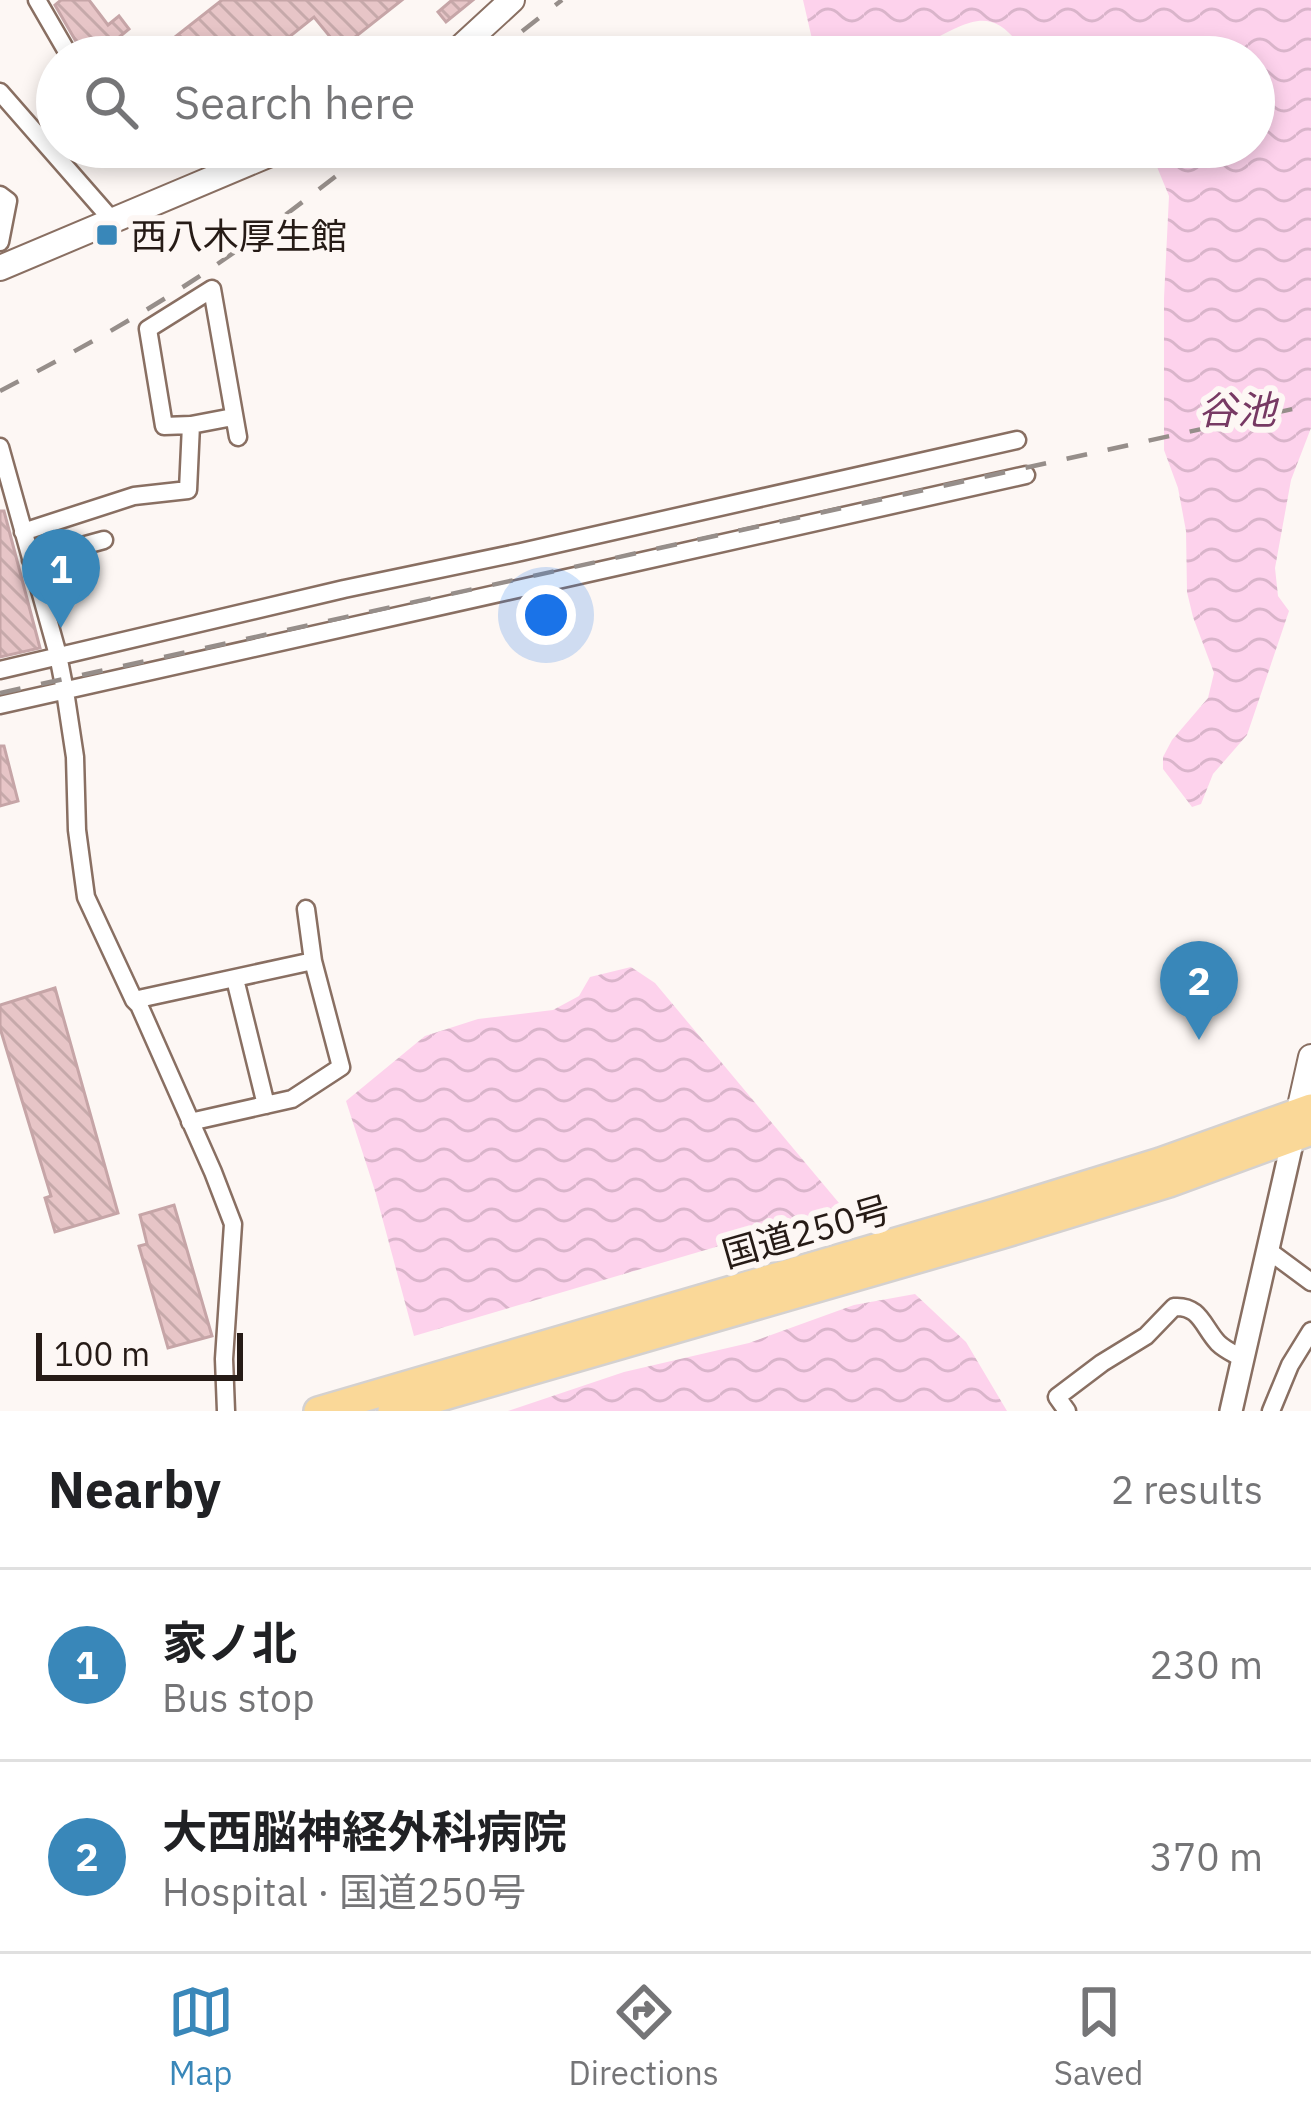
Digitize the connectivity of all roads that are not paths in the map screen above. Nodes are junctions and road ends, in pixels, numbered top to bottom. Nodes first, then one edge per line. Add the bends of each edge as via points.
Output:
1 (37, 0) edge
2 (512, 0) edge
3 (58, 36) edge
4 (473, 36) edge
5 (0, 92) edge
6 (36, 133) edge
7 (66, 168) edge
8 (216, 168) edge
9 (236, 168) edge
10 (221, 174) junction
11 (0, 195) edge
12 (112, 220) junction
13 (0, 242) edge
14 (0, 268) edge
15 (233, 417) junction
16 (190, 425) junction
17 (238, 437) dead end
18 (1017, 440) dead end
19 (0, 447) edge
20 (1026, 475) dead end
21 (23, 532) junction
22 (104, 540) dead end
23 (31, 560) junction
24 (58, 655) junction
25 (0, 670) edge
26 (65, 691) junction
27 (0, 705) edge
28 (306, 909) dead end
29 (313, 961) junction
30 (235, 979) junction
31 (134, 1000) junction
32 (1311, 1057) edge
33 (266, 1105) junction
34 (190, 1122) junction
35 (1303, 1123) edge
36 (1269, 1251) junction
37 (1311, 1282) edge
38 (1311, 1330) edge
39 (1243, 1359) junction
40 (226, 1411) edge
41 (317, 1411) edge
42 (392, 1411) edge
43 (1067, 1411) edge
44 (1231, 1411) edge
45 (1271, 1411) edge

1 - 3 street
2 - 4 main road
5 - 6 street
7 - 12 street
8 - 10 street
9 - 10 main road
10 - 12 main road
11 - 13 street via 8,201
12 - 14 main road
15 - 16 street
15 - 16 street via 212,289 148,328 164,426
15 - 17 street
16 - 21 street via 188,490 134,496
18 - 24 street
19 - 21 street
20 - 26 street
21 - 23 street
22 - 23 street
23 - 24 street
24 - 25 street
24 - 26 street
26 - 27 street
26 - 31 street via 86,897
28 - 29 street
29 - 30 street
29 - 33 street via 341,1067 292,1099
30 - 31 street
30 - 33 street
31 - 34 street
32 - 35 main road
33 - 34 street
34 - 40 street via 233,1224
35 - 36 street
35 - 41 highway, 国道250号
35 - 42 highway, 国道250号 via 1169,1183
36 - 37 street
36 - 39 street
38 - 45 street
39 - 43 street via 1220,1346 1196,1312 1174,1307 1057,1397
39 - 44 street

